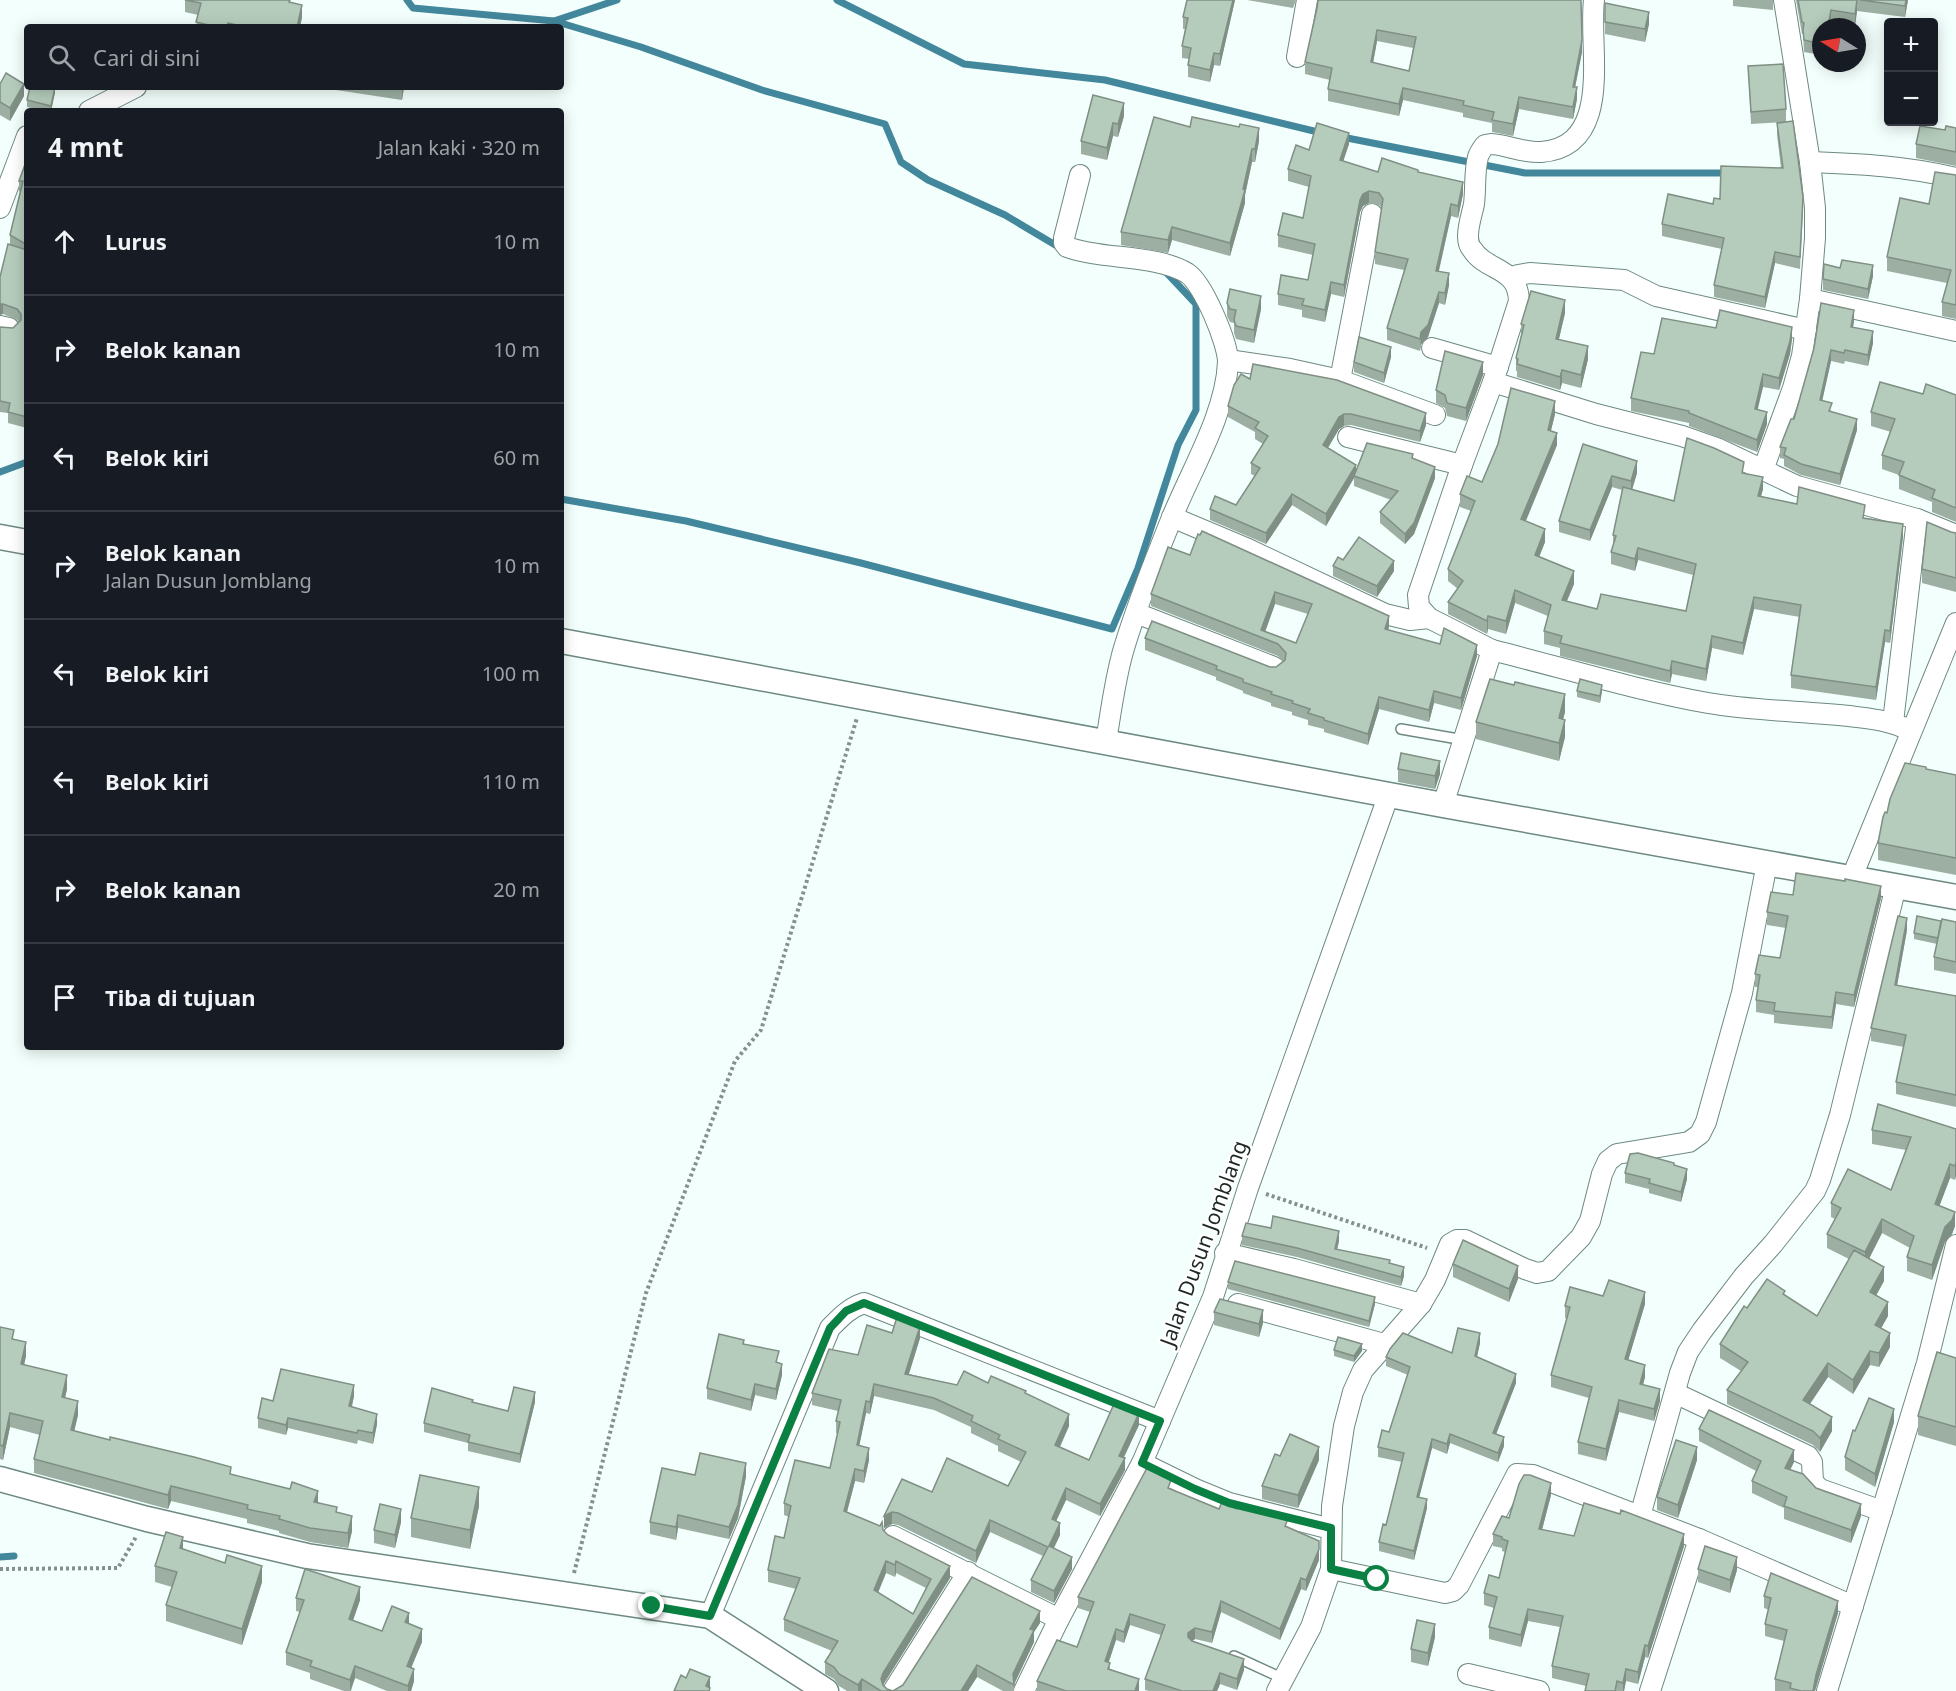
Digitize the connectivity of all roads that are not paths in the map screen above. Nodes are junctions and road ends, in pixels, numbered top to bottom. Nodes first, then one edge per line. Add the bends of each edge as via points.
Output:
1 (1307, 0) edge
2 (1594, 0) edge
3 (1784, 0) edge
4 (1296, 57) dead end
5 (130, 90) edge
6 (95, 108) edge
7 (24, 144) edge
8 (1810, 162) junction
9 (1080, 175) dead end
10 (1956, 178) edge
11 (0, 208) edge
12 (1372, 214) dead end
13 (1511, 278) junction
14 (1810, 299) junction
15 (1806, 330) junction
16 (1956, 331) edge
17 (1432, 348) dead end
18 (1228, 360) junction
19 (1496, 374) junction
20 (1340, 380) junction
21 (1435, 415) dead end
22 (1348, 437) dead end
23 (1462, 465) junction
24 (1763, 470) junction
25 (1172, 517) junction
26 (1917, 519) junction
27 (1956, 535) edge
28 (0, 537) edge
29 (24, 541) edge
30 (1136, 613) junction
31 (1429, 618) junction
32 (1956, 623) edge
33 (564, 642) edge
34 (1492, 650) junction
35 (1274, 666) edge
36 (1902, 726) junction
37 (1401, 729) dead end
38 (1464, 740) junction
39 (1106, 742) junction
40 (1389, 794) junction
41 (1443, 805) junction
42 (1767, 863) junction
43 (1852, 877) junction
44 (1896, 886) junction
45 (1956, 897) edge
46 (1956, 1245) edge
47 (1226, 1253) junction
48 (1212, 1297) junction
49 (1421, 1304) junction
50 (1384, 1344) junction
51 (1675, 1393) junction
52 (1160, 1421) junction
53 (1142, 1463) junction
54 (0, 1479) edge
55 (1882, 1511) junction
56 (1640, 1516) junction
57 (1331, 1528) junction
58 (893, 1536) edge
59 (1699, 1539) junction
60 (1331, 1569) junction
61 (968, 1572) junction
62 (1853, 1606) junction
63 (710, 1616) junction
64 (1059, 1619) junction
65 (1222, 1652) edge
66 (1468, 1674) dead end
67 (1281, 1685) edge
68 (826, 1691) edge
69 (892, 1691) edge
70 (1024, 1691) edge
71 (1539, 1691) edge
72 (1650, 1691) edge
73 (1827, 1691) edge

1 - 4 street
2 - 13 street via 1594,83 1581,132 1558,149 1540,152 1485,145 1477,165 1469,244 1482,260
3 - 8 street
5 - 6 street
7 - 11 street
8 - 10 street via 1918,169
8 - 14 street via 1815,208
9 - 18 street via 1064,238 1067,247 1188,273 1199,284
12 - 20 street
13 - 15 street via 1530,273 1624,280 1656,296
13 - 19 street via 1517,286 1519,301
14 - 15 street
14 - 16 street
15 - 24 street via 1793,388
17 - 19 street
18 - 20 street
18 - 25 street via 1217,414
19 - 23 street
19 - 24 street via 1596,414 1719,449
20 - 21 street
22 - 23 street
23 - 31 street via 1418,595 1419,607
24 - 26 street via 1812,491
25 - 30 street
25 - 31 street via 1385,614 1410,620
26 - 27 street
26 - 36 street
28 - 29 street
30 - 35 street
30 - 39 street via 1121,659
31 - 34 street
32 - 36 street
33 - 39 street
34 - 36 street via 1709,703 1836,715
34 - 38 street
36 - 43 street
37 - 38 lane
38 - 41 street
39 - 40 street
40 - 41 street
40 - 47 street, Jalan Dusun Jomblang
41 - 42 street
42 - 43 street
42 - 49 street via 1742,993 1700,1134 1689,1142 1617,1154 1608,1161 1590,1221 1581,1237 1548,1271 1525,1269 1465,1240 1457,1240 1450,1244
43 - 44 street
44 - 45 street
44 - 51 street via 1840,1115 1820,1180 1702,1331 1683,1363
46 - 55 street via 1927,1363
47 - 48 street, Jalan Dusun Jomblang
47 - 49 street
48 - 50 street
48 - 52 street, Jalan Dusun Jomblang
49 - 50 street
50 - 57 street via 1363,1370 1353,1392 1344,1426
51 - 55 street via 1808,1456 1813,1482 1820,1489
51 - 56 street
52 - 53 street, Jalan Dusun Jomblang
52 - 63 street via 864,1303 854,1306 830,1328
53 - 57 street via 1229,1503
53 - 64 street, Jalan Dusun Jomblang
54 - 63 street via 147,1519 308,1556
55 - 62 street
56 - 59 street
56 - 60 street via 1533,1475 1517,1474 1453,1591 1445,1593
57 - 60 street
58 - 61 street
59 - 62 street
59 - 72 street
60 - 67 street via 1311,1627
61 - 64 street
61 - 69 street
62 - 73 street
63 - 68 street
64 - 70 street, Jalan Dusun Jomblang
65 - 67 lane via 1232,1654
66 - 71 street

